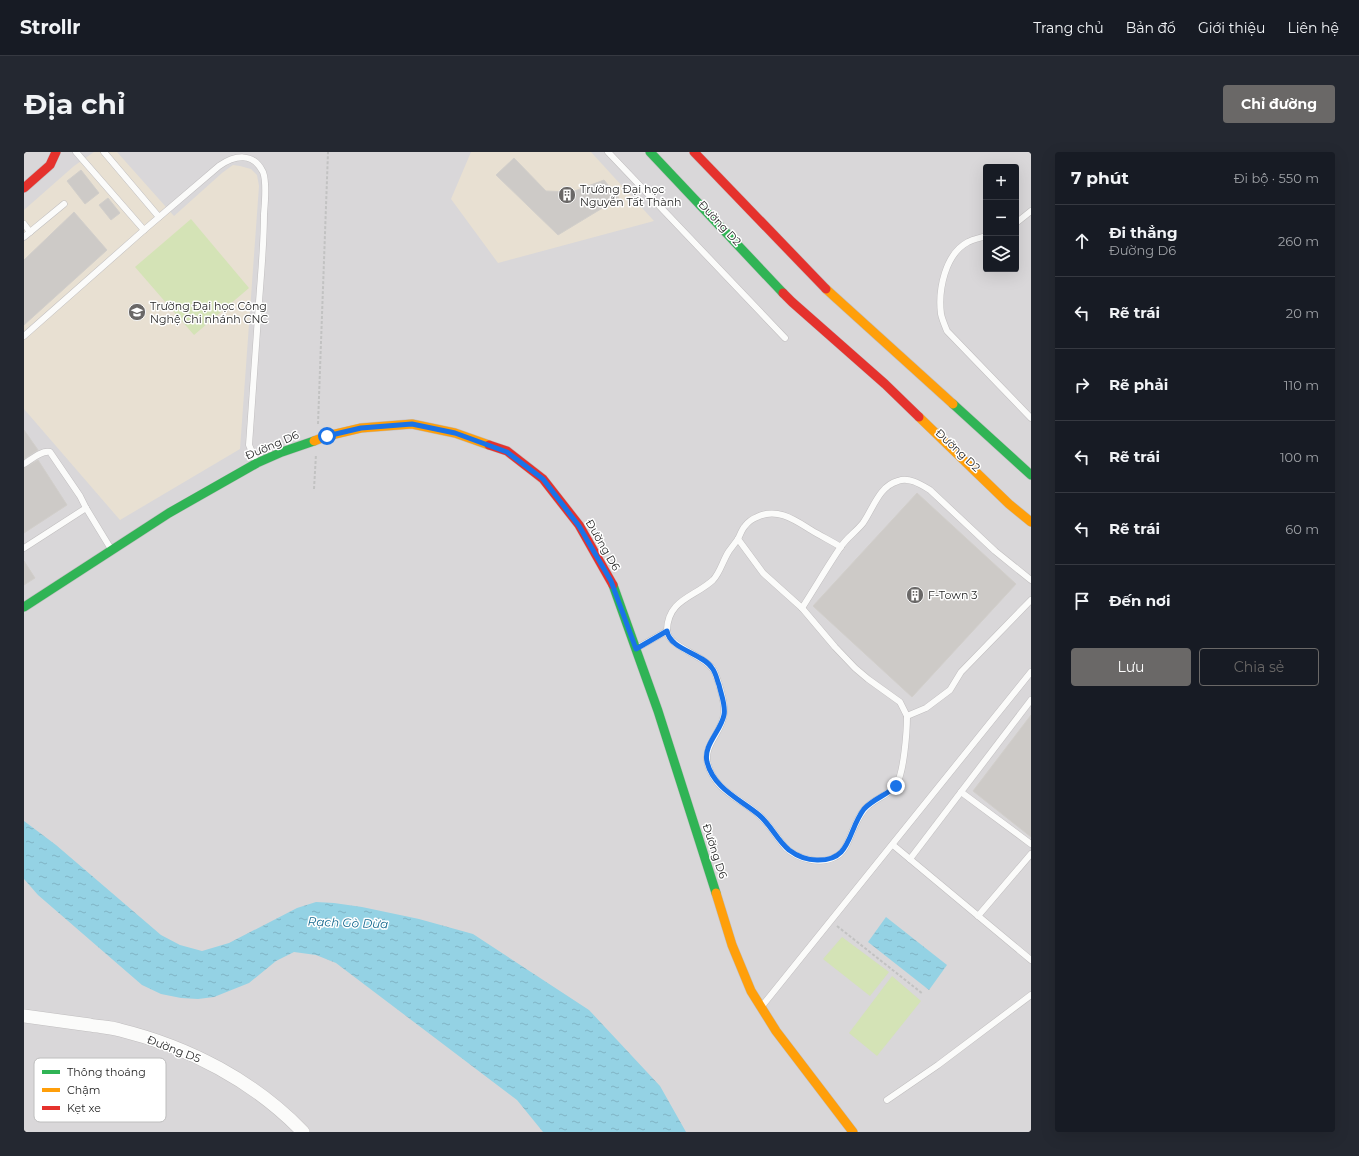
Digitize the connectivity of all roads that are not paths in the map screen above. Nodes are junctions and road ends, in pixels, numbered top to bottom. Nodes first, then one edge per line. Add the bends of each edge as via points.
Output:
1 (55, 152) edge
2 (76, 152) edge
3 (104, 152) edge
4 (608, 152) edge
5 (650, 152) edge
6 (694, 152) edge
7 (704, 163) junction
8 (723, 168) dead end
9 (24, 178) edge
10 (24, 188) edge
11 (64, 204) dead end
12 (1031, 211) edge
13 (159, 217) junction
14 (1019, 221) edge
15 (24, 224) edge
16 (144, 230) junction
17 (30, 232) junction
18 (24, 237) edge
19 (983, 237) edge
20 (839, 286) dead end
21 (776, 300) dead end
22 (792, 302) junction
23 (846, 306) junction
24 (24, 336) edge
25 (785, 338) dead end
26 (857, 343) dead end
27 (849, 353) junction
28 (904, 360) junction
29 (885, 384) junction
30 (891, 404) dead end
31 (1031, 418) edge
32 (935, 445) dead end
33 (257, 463) junction
34 (1031, 463) edge
35 (24, 464) edge
36 (1031, 475) edge
37 (1009, 504) junction
38 (86, 508) junction
39 (1031, 522) edge
40 (738, 539) junction
41 (841, 547) junction
42 (24, 548) edge
43 (112, 550) junction
44 (1031, 580) edge
45 (1031, 600) edge
46 (24, 607) edge
47 (802, 608) junction
48 (667, 631) junction
49 (636, 649) junction
50 (1031, 672) edge
51 (1031, 700) edge
52 (907, 716) junction
53 (961, 792) junction
54 (1031, 844) edge
55 (893, 845) junction
56 (1031, 854) edge
57 (910, 859) junction
58 (978, 916) junction
59 (1031, 960) edge
60 (1031, 995) edge
61 (761, 1007) junction
62 (24, 1016) edge
63 (887, 1100) dead end
64 (303, 1132) edge
65 (853, 1132) edge

1 - 9 main road
1 - 10 main road via 50,165
2 - 16 lane
3 - 13 lane
4 - 25 lane
5 - 22 main road, Đường D2
6 - 7 main road
7 - 8 main road
7 - 23 main road via 828,291
11 - 17 lane
12 - 14 lane
13 - 16 lane
13 - 33 lane via 227,161 241,157 259,165 265,179 264,230 249,445
15 - 17 lane
16 - 24 lane
17 - 18 lane
19 - 31 lane via 969,241 958,249 950,261 943,279 941,314 947,331
20 - 23 main road
21 - 22 main road
22 - 27 main road, Đường D2
23 - 28 main road via 867,331
26 - 27 main road
27 - 29 main road, Đường D2
28 - 34 main road via 919,361
28 - 36 main road
29 - 30 main road
29 - 37 main road, Đường D2
32 - 37 main road, Đường D2 via 995,501
33 - 43 main road, Đường D6 via 169,513
33 - 49 main road, Đường D6 via 317,440 361,428 412,424 455,433 507,452 543,479 579,526 611,581
35 - 38 lane via 42,452 50,452
37 - 39 main road, Đường D2
38 - 42 lane
38 - 43 lane
40 - 41 lane via 750,521 759,515 775,513 790,517
40 - 47 lane via 763,572
40 - 48 lane via 711,582 677,604 670,616
41 - 44 lane via 862,523 883,491 897,481 912,481 930,490 995,552
41 - 47 lane
43 - 46 main road, Đường D6
45 - 52 lane via 961,672 950,690 926,708
47 - 52 lane via 855,668 900,702
48 - 49 lane
48 - 52 lane via 674,643 712,667 718,685 724,714 706,756 710,772 730,795 760,816 788,849 803,858 835,858 845,847 869,804 896,786 902,768
49 - 61 main road, Đường D6 via 732,945 751,992
50 - 55 lane
51 - 53 lane
53 - 54 lane
53 - 57 lane
55 - 57 lane
55 - 61 lane
56 - 58 lane
57 - 58 lane
58 - 59 lane
60 - 63 lane
61 - 65 main road, Đường D6
62 - 64 street, Đường D5 via 120,1030 165,1044 209,1062 268,1100

